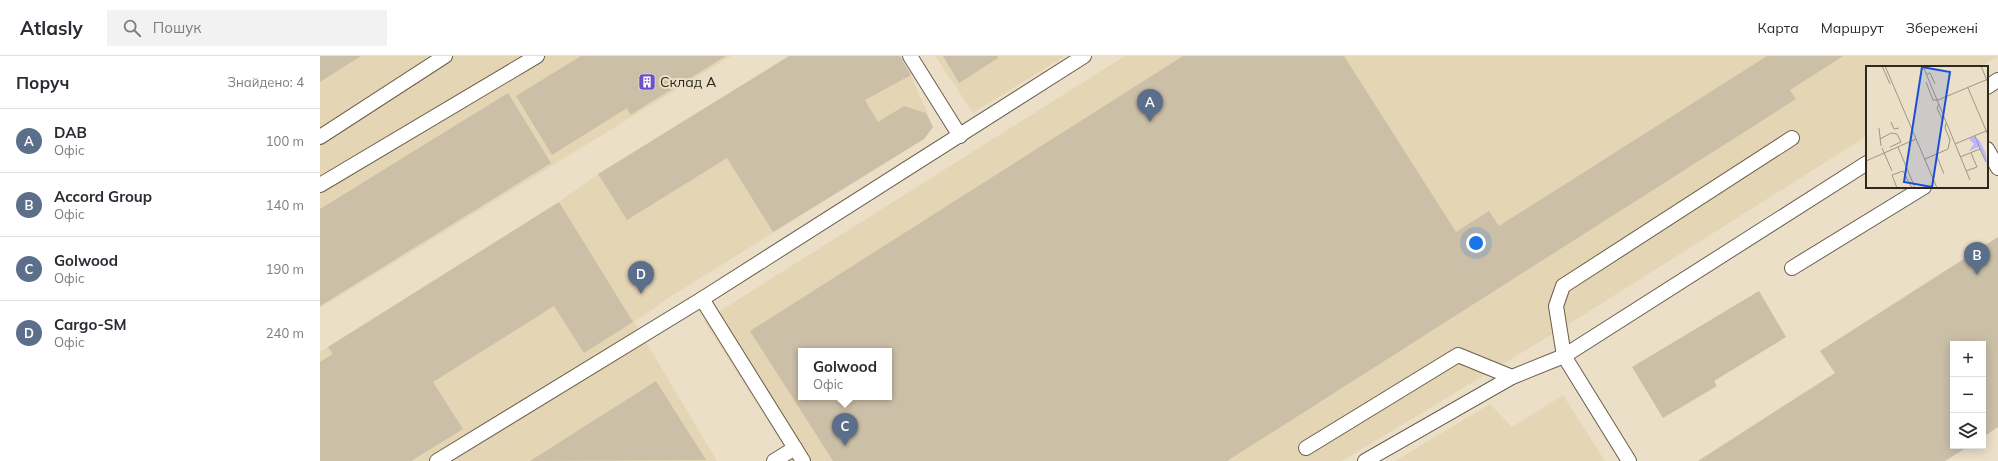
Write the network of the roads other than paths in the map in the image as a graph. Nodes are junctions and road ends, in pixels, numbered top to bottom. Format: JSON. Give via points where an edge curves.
{"nodes":[{"id":1,"x":445,"y":56,"type":"edge"},
{"id":2,"x":537,"y":56,"type":"edge"},
{"id":3,"x":910,"y":56,"type":"edge"},
{"id":4,"x":1084,"y":56,"type":"edge"},
{"id":5,"x":1998,"y":80,"type":"edge"},
{"id":6,"x":1988,"y":86,"type":"edge"},
{"id":7,"x":960,"y":136,"type":"junction"},
{"id":8,"x":320,"y":137,"type":"edge"},
{"id":9,"x":1792,"y":138,"type":"dead end"},
{"id":10,"x":1988,"y":151,"type":"edge"},
{"id":11,"x":1866,"y":164,"type":"edge"},
{"id":12,"x":1998,"y":168,"type":"edge"},
{"id":13,"x":320,"y":185,"type":"edge"},
{"id":14,"x":1922,"y":188,"type":"edge"},
{"id":15,"x":1792,"y":268,"type":"dead end"},
{"id":16,"x":702,"y":299,"type":"junction"},
{"id":17,"x":1564,"y":356,"type":"junction"},
{"id":18,"x":1512,"y":377,"type":"junction"},
{"id":19,"x":795,"y":448,"type":"junction"},
{"id":20,"x":1306,"y":448,"type":"dead end"},
{"id":21,"x":437,"y":461,"type":"edge"},
{"id":22,"x":774,"y":461,"type":"edge"},
{"id":23,"x":803,"y":461,"type":"edge"},
{"id":24,"x":1364,"y":461,"type":"edge"},
{"id":25,"x":1629,"y":461,"type":"edge"}],
"edges":[{"from":1,"to":8,"type":"lane"},
{"from":2,"to":13,"type":"lane"},
{"from":3,"to":7,"type":"lane"},
{"from":4,"to":7,"type":"lane"},
{"from":5,"to":6,"type":"lane"},
{"from":7,"to":16,"type":"lane"},
{"from":9,"to":17,"type":"lane","via":[[1563,286],[1556,306]]},
{"from":10,"to":12,"type":"lane"},
{"from":11,"to":17,"type":"lane"},
{"from":14,"to":15,"type":"lane"},
{"from":16,"to":19,"type":"lane"},
{"from":16,"to":21,"type":"lane"},
{"from":17,"to":18,"type":"lane"},
{"from":17,"to":25,"type":"lane"},
{"from":18,"to":20,"type":"lane","via":[[1458,355]]},
{"from":18,"to":24,"type":"lane"},
{"from":19,"to":22,"type":"lane"},
{"from":19,"to":23,"type":"lane"}]}
